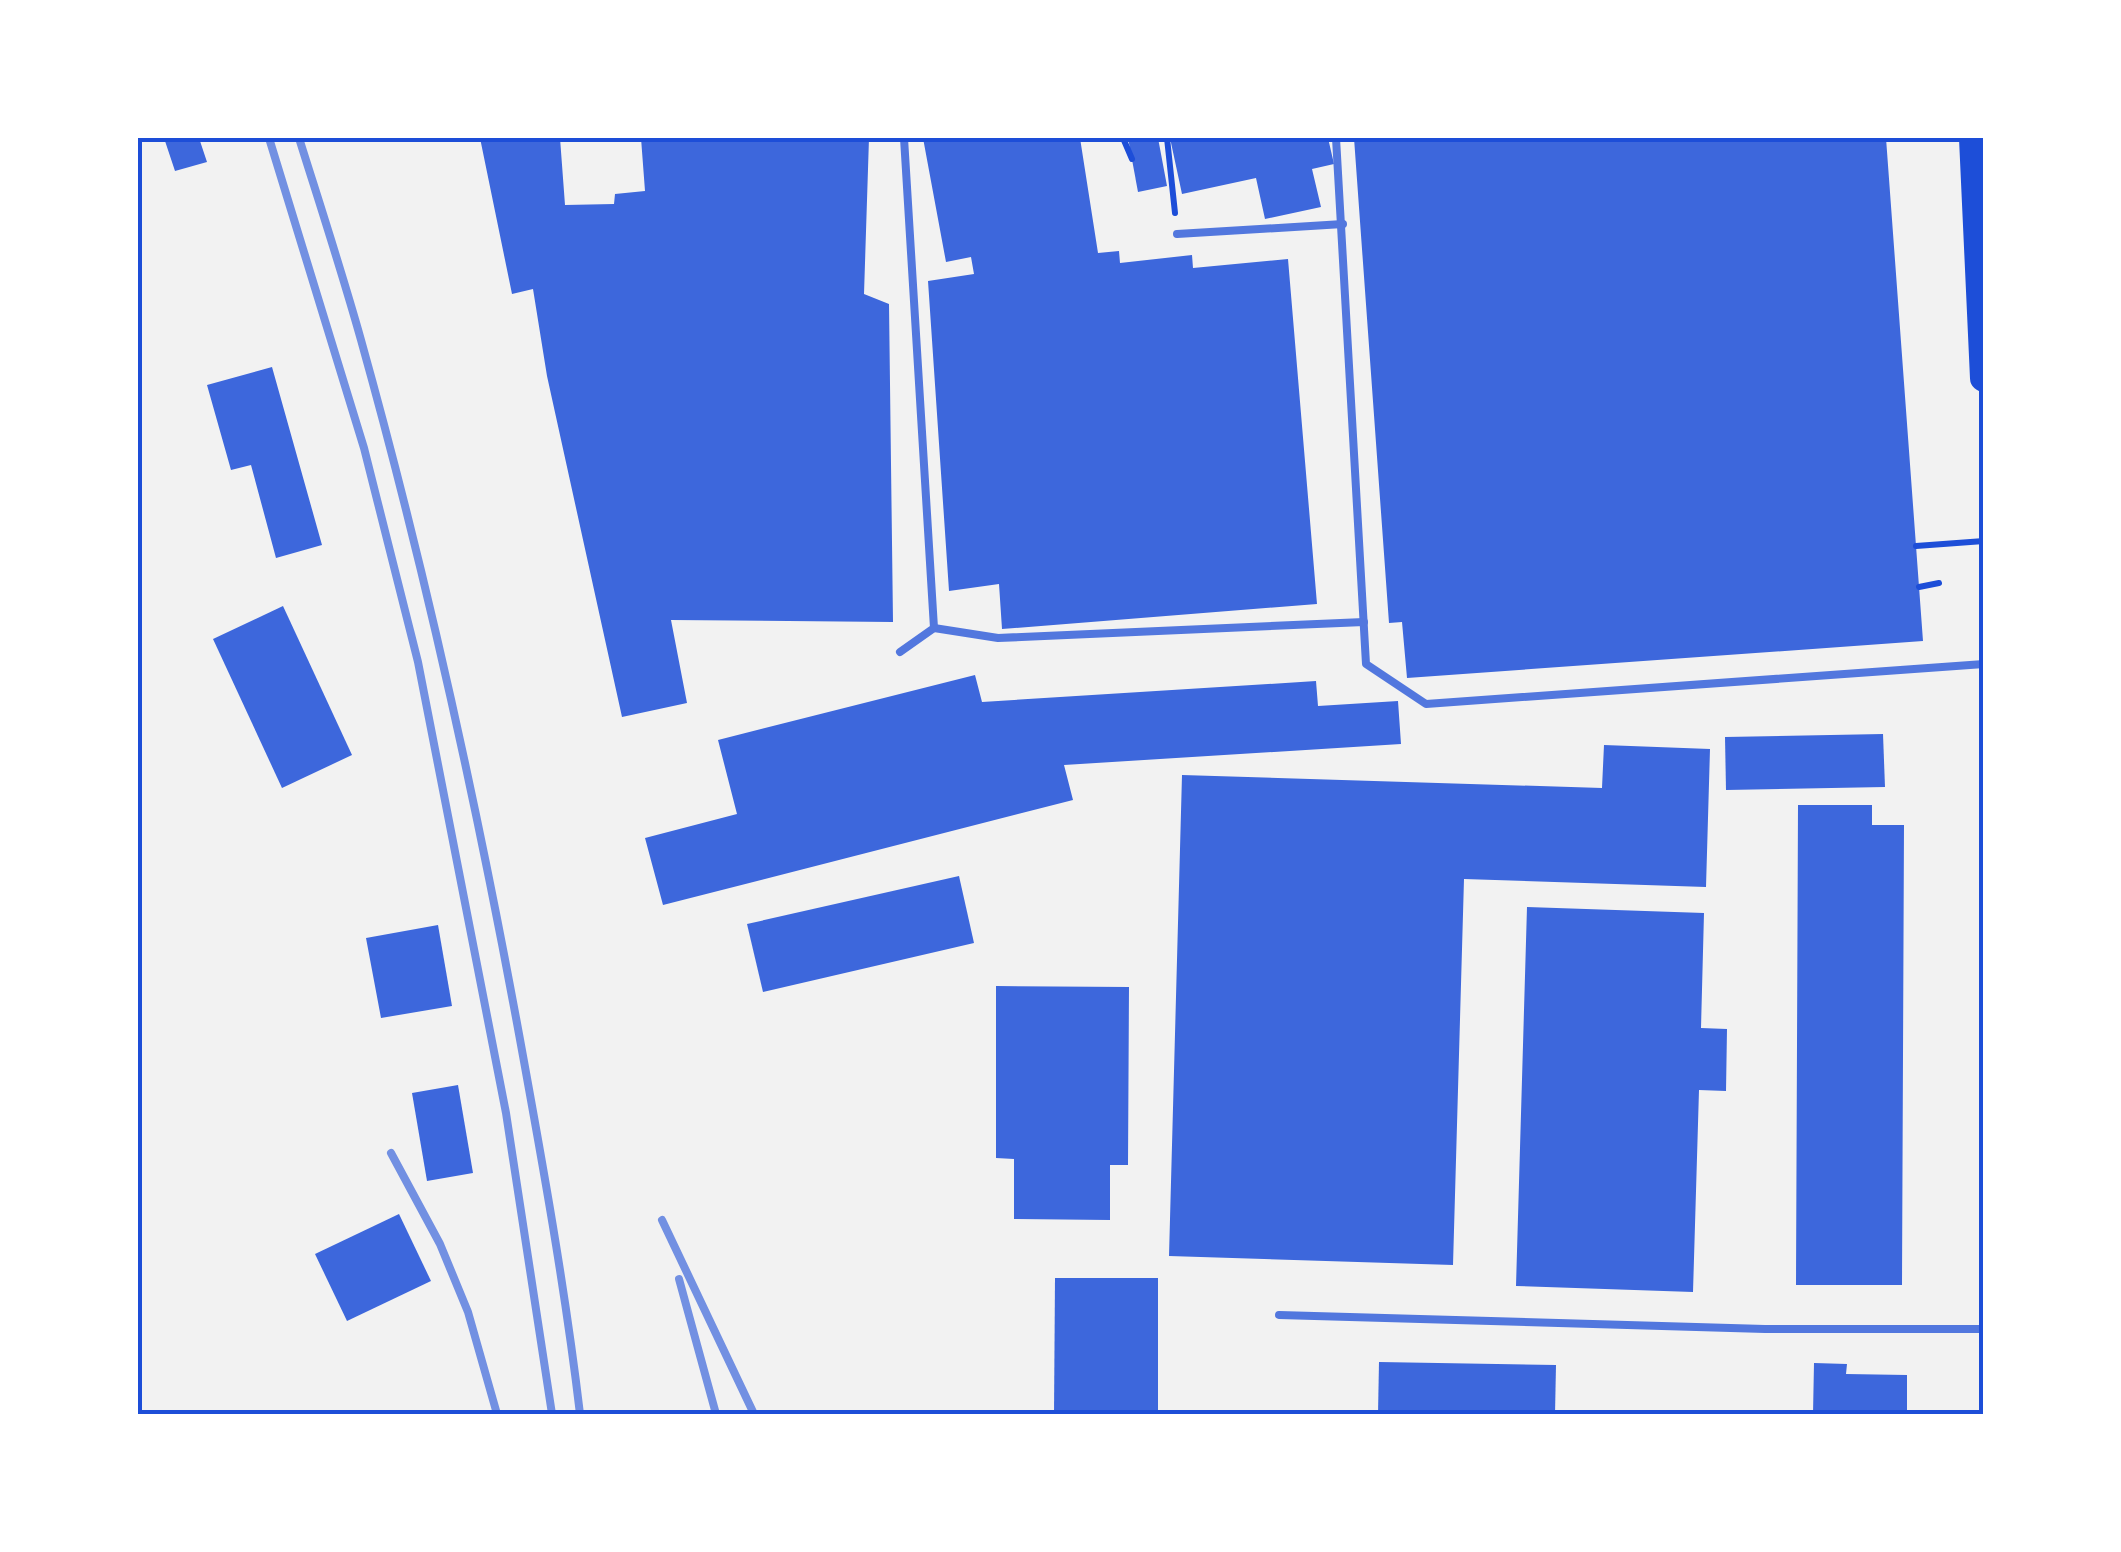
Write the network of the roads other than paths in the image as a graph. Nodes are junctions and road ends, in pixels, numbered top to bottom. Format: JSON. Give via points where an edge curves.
{"nodes":[{"id":1,"x":904,"y":138,"type":"edge"},
{"id":2,"x":1336,"y":138,"type":"edge"},
{"id":3,"x":1973,"y":138,"type":"edge"},
{"id":4,"x":1343,"y":224,"type":"junction"},
{"id":5,"x":1177,"y":234,"type":"road end"},
{"id":6,"x":1984,"y":378,"type":"edge"},
{"id":7,"x":1364,"y":622,"type":"junction"},
{"id":8,"x":934,"y":628,"type":"junction"},
{"id":9,"x":900,"y":652,"type":"dead end"},
{"id":10,"x":1984,"y":664,"type":"edge"},
{"id":11,"x":1279,"y":1316,"type":"dead end"},
{"id":12,"x":1984,"y":1329,"type":"edge"}],
"edges":[{"from":1,"to":8,"type":"lane"},
{"from":2,"to":4,"type":"lane"},
{"from":3,"to":6,"type":"highway"},
{"from":4,"to":5,"type":"lane"},
{"from":4,"to":7,"type":"lane"},
{"from":7,"to":8,"type":"lane","via":[[998,638]]},
{"from":7,"to":10,"type":"lane","via":[[1366,664],[1426,704]]},
{"from":8,"to":9,"type":"lane"},
{"from":11,"to":12,"type":"lane"}]}
